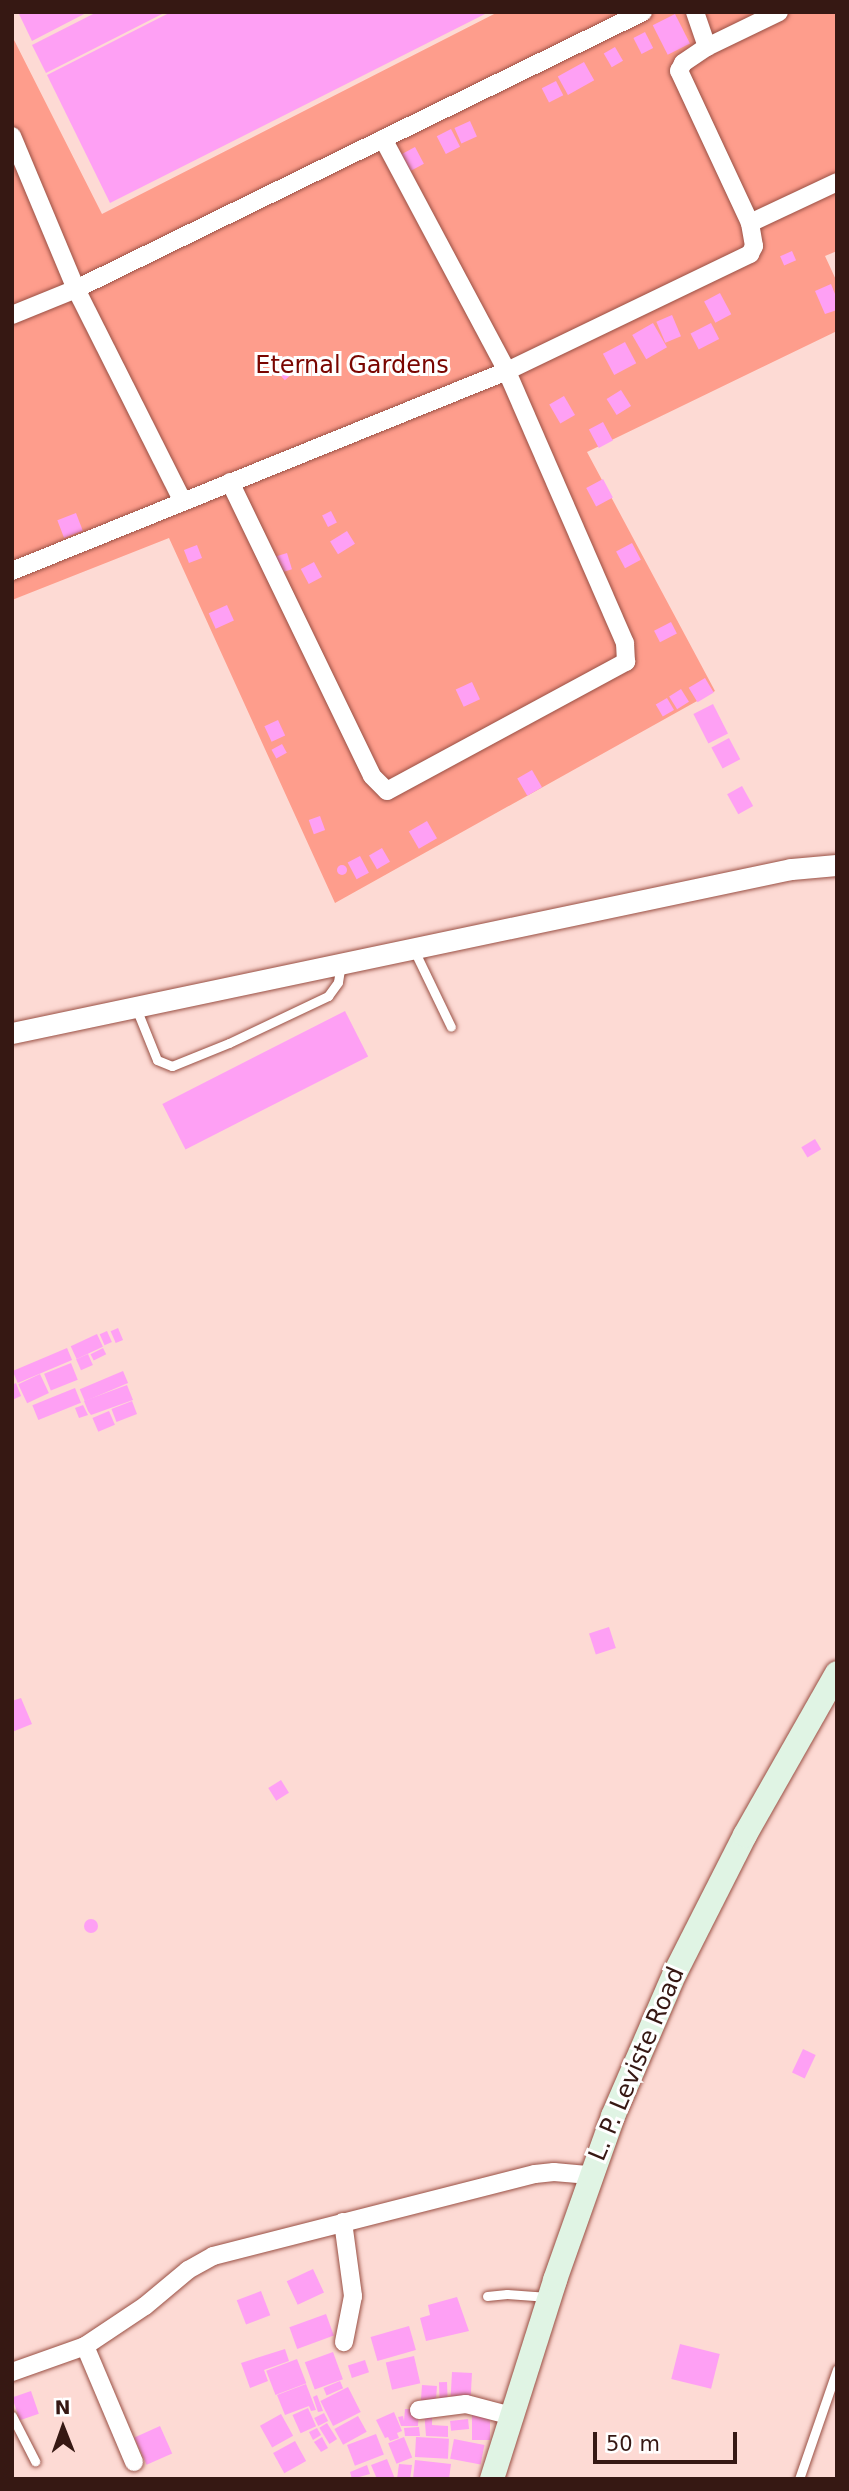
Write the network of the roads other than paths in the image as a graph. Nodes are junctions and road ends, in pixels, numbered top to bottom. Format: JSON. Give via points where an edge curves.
{"nodes":[{"id":1,"x":643,"y":12,"type":"edge"},
{"id":2,"x":695,"y":12,"type":"edge"},
{"id":3,"x":779,"y":12,"type":"edge"},
{"id":4,"x":707,"y":47,"type":"junction"},
{"id":5,"x":12,"y":136,"type":"edge"},
{"id":6,"x":383,"y":139,"type":"junction"},
{"id":7,"x":837,"y":182,"type":"edge"},
{"id":8,"x":750,"y":223,"type":"junction"},
{"id":9,"x":76,"y":289,"type":"junction"},
{"id":10,"x":12,"y":315,"type":"edge"},
{"id":11,"x":507,"y":371,"type":"junction"},
{"id":12,"x":230,"y":482,"type":"junction"},
{"id":13,"x":182,"y":500,"type":"junction"},
{"id":14,"x":12,"y":571,"type":"edge"},
{"id":15,"x":837,"y":865,"type":"edge"},
{"id":16,"x":413,"y":948,"type":"junction"},
{"id":17,"x":341,"y":963,"type":"junction"},
{"id":18,"x":135,"y":1006,"type":"junction"},
{"id":19,"x":451,"y":1027,"type":"dead end"},
{"id":20,"x":12,"y":1033,"type":"edge"},
{"id":21,"x":837,"y":1673,"type":"edge"},
{"id":22,"x":590,"y":2175,"type":"junction"},
{"id":23,"x":342,"y":2222,"type":"junction"},
{"id":24,"x":486,"y":2296,"type":"dead end"},
{"id":25,"x":550,"y":2297,"type":"junction"},
{"id":26,"x":344,"y":2342,"type":"dead end"},
{"id":27,"x":85,"y":2346,"type":"junction"},
{"id":28,"x":837,"y":2370,"type":"edge"},
{"id":29,"x":12,"y":2372,"type":"edge"},
{"id":30,"x":419,"y":2410,"type":"dead end"},
{"id":31,"x":12,"y":2416,"type":"edge"},
{"id":32,"x":512,"y":2416,"type":"junction"},
{"id":33,"x":35,"y":2461,"type":"dead end"},
{"id":34,"x":134,"y":2462,"type":"dead end"},
{"id":35,"x":492,"y":2479,"type":"edge"},
{"id":36,"x":799,"y":2479,"type":"edge"}],
"edges":[{"from":1,"to":6,"type":"street"},
{"from":2,"to":4,"type":"street"},
{"from":3,"to":4,"type":"street"},
{"from":4,"to":8,"type":"street","via":[[683,63],[680,78]]},
{"from":5,"to":9,"type":"street"},
{"from":6,"to":9,"type":"street"},
{"from":6,"to":11,"type":"street"},
{"from":7,"to":8,"type":"street"},
{"from":8,"to":11,"type":"street","via":[[754,246],[750,254]]},
{"from":9,"to":10,"type":"street"},
{"from":9,"to":13,"type":"street"},
{"from":11,"to":12,"type":"street"},
{"from":11,"to":12,"type":"street","via":[[625,643],[625,662],[387,791],[372,776]]},
{"from":12,"to":13,"type":"street"},
{"from":13,"to":14,"type":"street"},
{"from":15,"to":16,"type":"street","via":[[791,869]]},
{"from":16,"to":17,"type":"street"},
{"from":16,"to":19,"type":"lane"},
{"from":17,"to":18,"type":"street"},
{"from":17,"to":18,"type":"lane","via":[[338,982],[328,996],[173,1066],[157,1060]]},
{"from":18,"to":20,"type":"street"},
{"from":21,"to":22,"type":"main road","name":"L. P. Leviste Road","via":[[745,1835],[675,1973]]},
{"from":22,"to":23,"type":"street","via":[[535,2174]]},
{"from":22,"to":25,"type":"main road","name":"L. P. Leviste Road"},
{"from":23,"to":26,"type":"street","via":[[353,2296]]},
{"from":23,"to":27,"type":"street","via":[[213,2256]]},
{"from":24,"to":25,"type":"lane"},
{"from":25,"to":32,"type":"main road","name":"L. P. Leviste Road"},
{"from":27,"to":29,"type":"street"},
{"from":27,"to":34,"type":"street"},
{"from":28,"to":36,"type":"lane"},
{"from":30,"to":32,"type":"street","via":[[478,2404]]},
{"from":31,"to":33,"type":"lane"},
{"from":32,"to":35,"type":"main road","name":"L. P. Leviste Road"}]}
